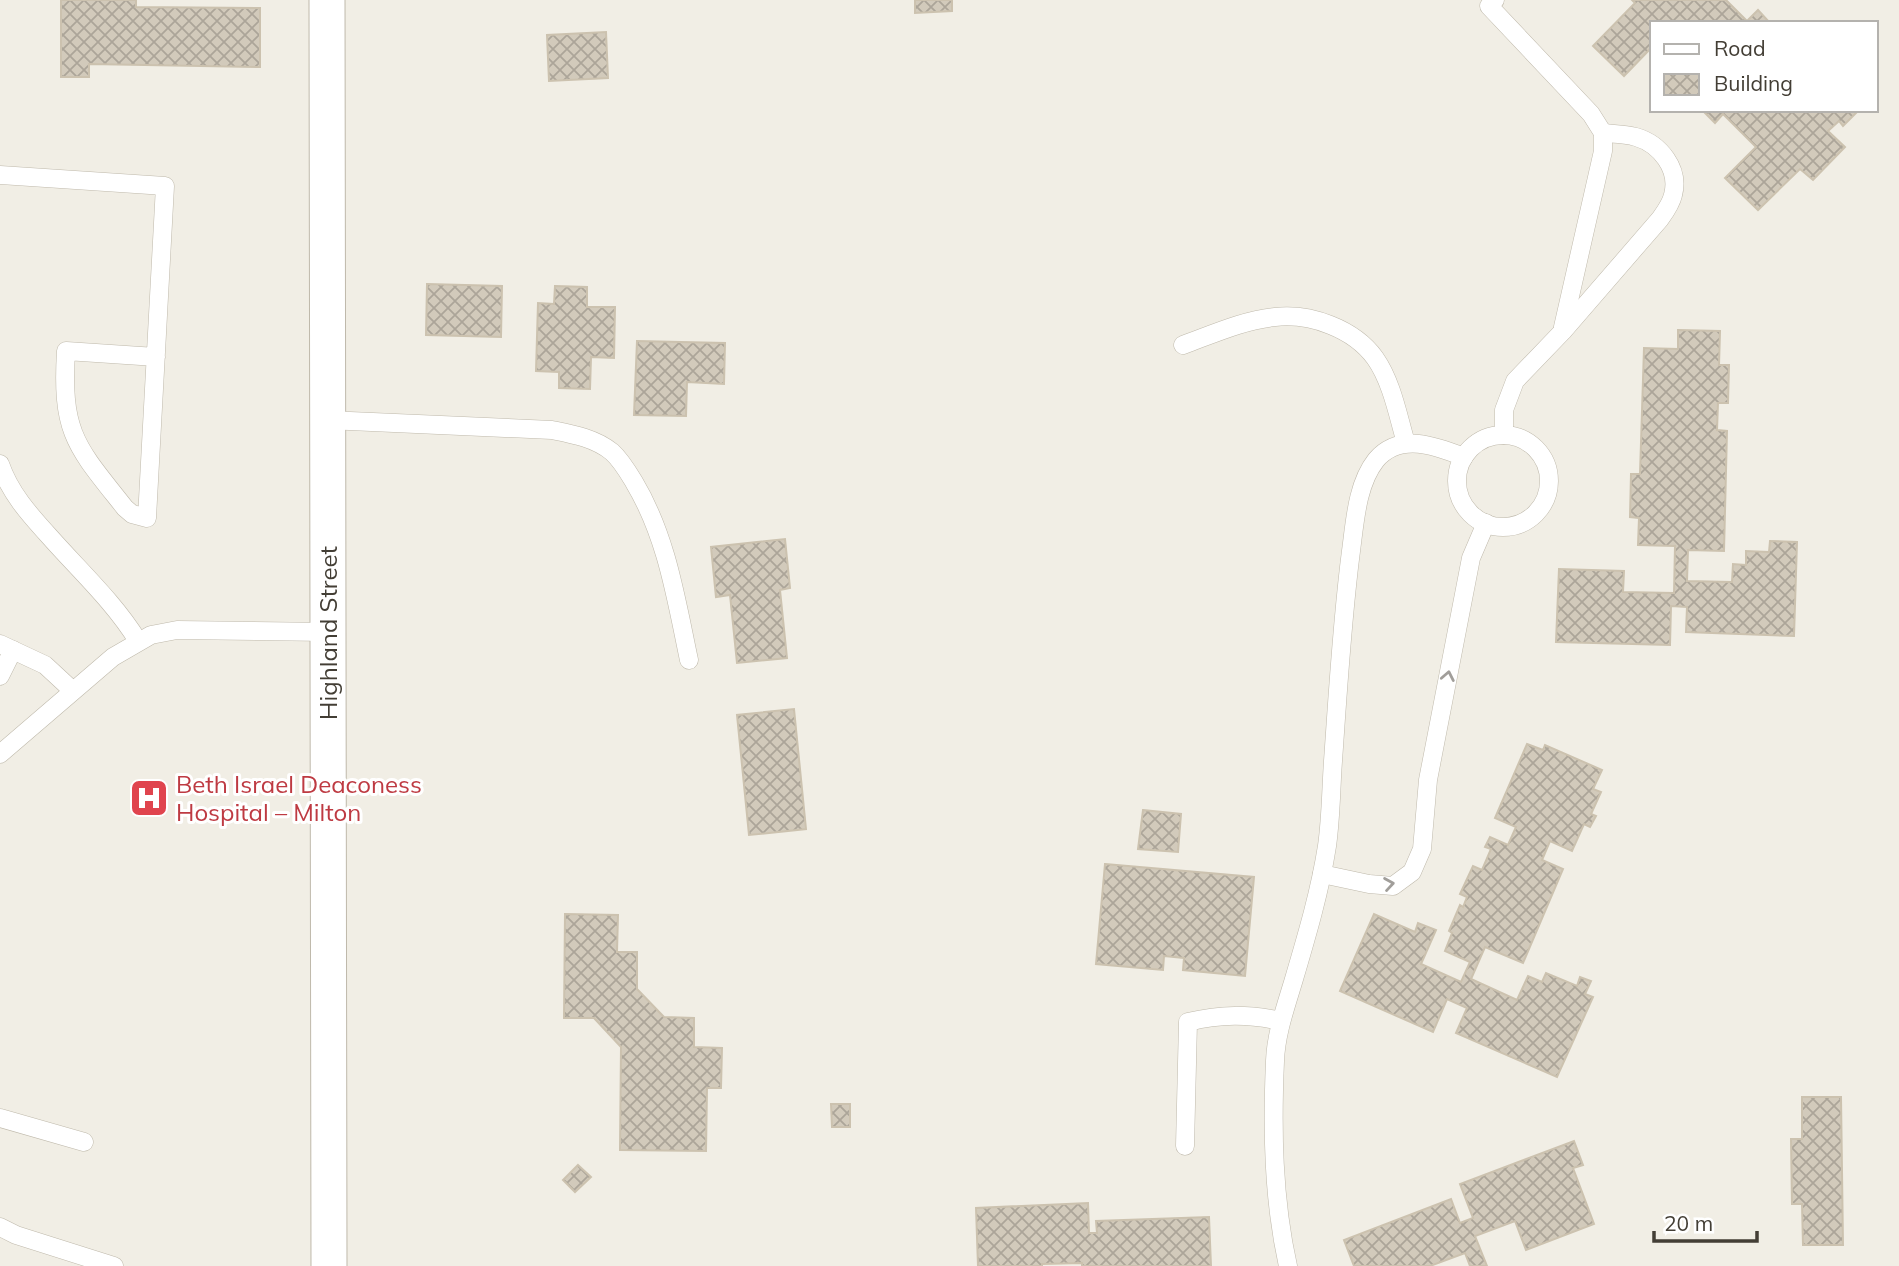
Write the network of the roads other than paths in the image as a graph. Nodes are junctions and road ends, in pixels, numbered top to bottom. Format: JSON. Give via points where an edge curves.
{"nodes":[{"id":1,"x":327,"y":0,"type":"edge"},
{"id":2,"x":1495,"y":0,"type":"edge"},
{"id":3,"x":1603,"y":132,"type":"junction"},
{"id":4,"x":0,"y":175,"type":"edge"},
{"id":5,"x":1563,"y":331,"type":"junction"},
{"id":6,"x":1183,"y":345,"type":"dead end"},
{"id":7,"x":156,"y":358,"type":"junction"},
{"id":8,"x":327,"y":420,"type":"junction"},
{"id":9,"x":1504,"y":435,"type":"junction"},
{"id":10,"x":1406,"y":443,"type":"junction"},
{"id":11,"x":1464,"y":457,"type":"junction"},
{"id":12,"x":2,"y":476,"type":"edge"},
{"id":13,"x":1486,"y":523,"type":"junction"},
{"id":14,"x":328,"y":632,"type":"junction"},
{"id":15,"x":138,"y":641,"type":"junction"},
{"id":16,"x":7,"y":647,"type":"edge"},
{"id":17,"x":689,"y":660,"type":"dead end"},
{"id":18,"x":0,"y":676,"type":"edge"},
{"id":19,"x":72,"y":690,"type":"junction"},
{"id":20,"x":0,"y":754,"type":"edge"},
{"id":21,"x":1322,"y":874,"type":"junction"},
{"id":22,"x":1281,"y":1021,"type":"junction"},
{"id":23,"x":0,"y":1118,"type":"edge"},
{"id":24,"x":85,"y":1142,"type":"dead end"},
{"id":25,"x":1185,"y":1146,"type":"dead end"},
{"id":26,"x":0,"y":1227,"type":"edge"},
{"id":27,"x":114,"y":1266,"type":"edge"},
{"id":28,"x":329,"y":1266,"type":"edge"},
{"id":29,"x":1288,"y":1266,"type":"edge"}],
"edges":[{"from":1,"to":8,"type":"street","name":"Highland Street"},
{"from":2,"to":3,"type":"lane","via":[[1489,6]]},
{"from":3,"to":5,"type":"lane","via":[[1603,151]]},
{"from":3,"to":5,"type":"lane","via":[[1651,144],[1669,163],[1675,187],[1660,219]]},
{"from":4,"to":7,"type":"lane","via":[[165,186]]},
{"from":5,"to":9,"type":"lane","via":[[1515,381],[1504,410]]},
{"from":6,"to":10,"type":"lane","via":[[1277,316],[1347,332],[1376,360]]},
{"from":7,"to":7,"type":"lane","via":[[66,351],[66,410],[75,439],[125,508],[147,518]]},
{"from":8,"to":14,"type":"street","name":"Highland Street"},
{"from":8,"to":17,"type":"lane","via":[[531,427],[576,434],[612,452],[637,487],[663,544]]},
{"from":9,"to":11,"type":"lane","via":[[1482,440]]},
{"from":9,"to":13,"type":"lane","via":[[1519,438],[1538,451],[1548,471],[1549,487],[1540,509],[1527,520],[1509,527]]},
{"from":10,"to":11,"type":"lane","via":[[1423,443]]},
{"from":10,"to":21,"type":"lane","via":[[1377,459],[1367,473],[1357,512]]},
{"from":11,"to":13,"type":"lane","via":[[1459,493],[1472,514]]},
{"from":12,"to":15,"type":"lane"},
{"from":21,"to":13,"type":"lane","one_way":true,"via":[[1393,886],[1412,872],[1418,861],[1428,780],[1468,571]]},
{"from":14,"to":15,"type":"lane","via":[[177,629]]},
{"from":14,"to":28,"type":"street","name":"Highland Street"},
{"from":15,"to":19,"type":"lane"},
{"from":16,"to":18,"type":"lane"},
{"from":16,"to":19,"type":"lane","via":[[45,664]]},
{"from":19,"to":20,"type":"lane"},
{"from":21,"to":22,"type":"lane"},
{"from":22,"to":25,"type":"lane","via":[[1233,1014],[1188,1021]]},
{"from":22,"to":29,"type":"lane","via":[[1273,1116],[1278,1211]]},
{"from":23,"to":24,"type":"lane"},
{"from":26,"to":27,"type":"lane"}]}
